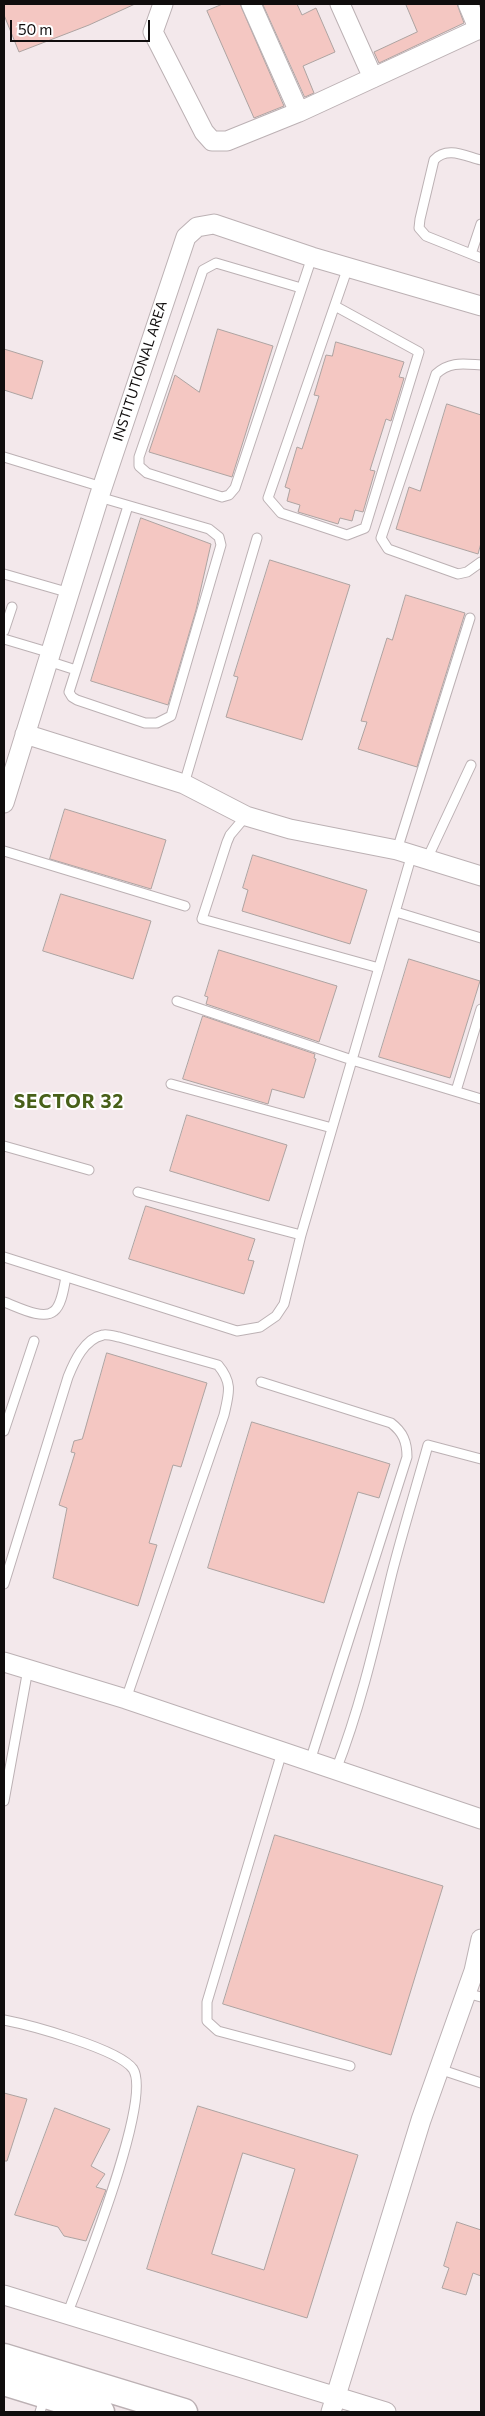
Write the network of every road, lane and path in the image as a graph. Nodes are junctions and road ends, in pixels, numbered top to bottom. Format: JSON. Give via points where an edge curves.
{"nodes":[{"id":1,"x":163,"y":4,"type":"edge"},
{"id":2,"x":251,"y":4,"type":"edge"},
{"id":3,"x":340,"y":4,"type":"edge"},
{"id":4,"x":468,"y":4,"type":"edge"},
{"id":5,"x":480,"y":29,"type":"edge"},
{"id":6,"x":373,"y":78,"type":"junction"},
{"id":7,"x":299,"y":112,"type":"junction"},
{"id":8,"x":481,"y":160,"type":"edge"},
{"id":9,"x":481,"y":224,"type":"edge"},
{"id":10,"x":472,"y":254,"type":"junction"},
{"id":11,"x":312,"y":257,"type":"junction"},
{"id":12,"x":481,"y":258,"type":"edge"},
{"id":13,"x":348,"y":267,"type":"junction"},
{"id":14,"x":301,"y":288,"type":"junction"},
{"id":15,"x":335,"y":306,"type":"junction"},
{"id":16,"x":481,"y":306,"type":"edge"},
{"id":17,"x":481,"y":365,"type":"edge"},
{"id":18,"x":4,"y":457,"type":"edge"},
{"id":19,"x":101,"y":492,"type":"junction"},
{"id":20,"x":128,"y":506,"type":"junction"},
{"id":21,"x":257,"y":538,"type":"dead end"},
{"id":22,"x":481,"y":562,"type":"edge"},
{"id":23,"x":4,"y":574,"type":"edge"},
{"id":24,"x":70,"y":593,"type":"junction"},
{"id":25,"x":12,"y":607,"type":"dead end"},
{"id":26,"x":470,"y":618,"type":"dead end"},
{"id":27,"x":4,"y":631,"type":"edge"},
{"id":28,"x":4,"y":638,"type":"edge"},
{"id":29,"x":49,"y":657,"type":"junction"},
{"id":30,"x":76,"y":670,"type":"junction"},
{"id":31,"x":25,"y":734,"type":"junction"},
{"id":32,"x":471,"y":765,"type":"dead end"},
{"id":33,"x":184,"y":784,"type":"junction"},
{"id":34,"x":4,"y":803,"type":"edge"},
{"id":35,"x":246,"y":816,"type":"junction"},
{"id":36,"x":4,"y":851,"type":"edge"},
{"id":37,"x":412,"y":854,"type":"junction"},
{"id":38,"x":481,"y":876,"type":"edge"},
{"id":39,"x":185,"y":906,"type":"dead end"},
{"id":40,"x":396,"y":912,"type":"junction"},
{"id":41,"x":481,"y":938,"type":"edge"},
{"id":42,"x":379,"y":968,"type":"junction"},
{"id":43,"x":177,"y":1001,"type":"dead end"},
{"id":44,"x":481,"y":1010,"type":"edge"},
{"id":45,"x":352,"y":1060,"type":"junction"},
{"id":46,"x":171,"y":1084,"type":"dead end"},
{"id":47,"x":456,"y":1091,"type":"junction"},
{"id":48,"x":481,"y":1099,"type":"edge"},
{"id":49,"x":332,"y":1128,"type":"junction"},
{"id":50,"x":4,"y":1146,"type":"edge"},
{"id":51,"x":90,"y":1170,"type":"dead end"},
{"id":52,"x":138,"y":1192,"type":"dead end"},
{"id":53,"x":301,"y":1235,"type":"junction"},
{"id":54,"x":4,"y":1257,"type":"edge"},
{"id":55,"x":66,"y":1277,"type":"junction"},
{"id":56,"x":4,"y":1302,"type":"edge"},
{"id":57,"x":34,"y":1341,"type":"dead end"},
{"id":58,"x":261,"y":1382,"type":"dead end"},
{"id":59,"x":4,"y":1431,"type":"edge"},
{"id":60,"x":481,"y":1459,"type":"edge"},
{"id":61,"x":4,"y":1584,"type":"edge"},
{"id":62,"x":4,"y":1662,"type":"edge"},
{"id":63,"x":28,"y":1670,"type":"junction"},
{"id":64,"x":126,"y":1700,"type":"junction"},
{"id":65,"x":282,"y":1752,"type":"junction"},
{"id":66,"x":310,"y":1761,"type":"junction"},
{"id":67,"x":336,"y":1770,"type":"junction"},
{"id":68,"x":4,"y":1801,"type":"edge"},
{"id":69,"x":481,"y":1819,"type":"edge"},
{"id":70,"x":481,"y":1938,"type":"edge"},
{"id":71,"x":477,"y":1972,"type":"edge"},
{"id":72,"x":474,"y":1995,"type":"edge"},
{"id":73,"x":4,"y":2020,"type":"edge"},
{"id":74,"x":350,"y":2066,"type":"dead end"},
{"id":75,"x":438,"y":2069,"type":"junction"},
{"id":76,"x":481,"y":2083,"type":"edge"},
{"id":77,"x":4,"y":2295,"type":"edge"},
{"id":78,"x":67,"y":2315,"type":"junction"},
{"id":79,"x":4,"y":2357,"type":"edge"},
{"id":80,"x":4,"y":2382,"type":"edge"},
{"id":81,"x":42,"y":2403,"type":"edge"},
{"id":82,"x":333,"y":2404,"type":"edge"},
{"id":83,"x":70,"y":2408,"type":"edge"},
{"id":84,"x":101,"y":2412,"type":"edge"},
{"id":85,"x":184,"y":2412,"type":"edge"},
{"id":86,"x":386,"y":2412,"type":"edge"}],
"edges":[{"from":1,"to":7,"type":"street","via":[[153,32],[204,132],[212,141],[227,141]]},
{"from":2,"to":7,"type":"street"},
{"from":3,"to":6,"type":"street"},
{"from":4,"to":5,"type":"street"},
{"from":5,"to":6,"type":"street"},
{"from":6,"to":7,"type":"street"},
{"from":8,"to":10,"type":"lane","via":[[450,152],[439,154],[434,160],[420,219],[420,228],[426,236]]},
{"from":9,"to":10,"type":"lane"},
{"from":10,"to":12,"type":"lane"},
{"from":11,"to":13,"type":"street","name":"INSTITUTIONAL AREA"},
{"from":11,"to":14,"type":"lane"},
{"from":11,"to":19,"type":"street","name":"INSTITUTIONAL AREA","via":[[214,224],[196,227],[186,237]]},
{"from":13,"to":15,"type":"lane"},
{"from":13,"to":16,"type":"street","name":"INSTITUTIONAL AREA"},
{"from":14,"to":14,"type":"lane","via":[[235,488],[222,497],[147,473],[139,466],[139,457],[203,270],[216,262]]},
{"from":15,"to":15,"type":"lane","via":[[268,498],[281,513],[347,535],[366,528],[419,352]]},
{"from":17,"to":22,"type":"lane","via":[[456,363],[444,366],[436,374],[381,538],[388,549],[458,574]]},
{"from":18,"to":19,"type":"lane"},
{"from":19,"to":20,"type":"lane"},
{"from":19,"to":24,"type":"street","name":"INSTITUTIONAL AREA"},
{"from":20,"to":30,"type":"lane"},
{"from":20,"to":30,"type":"lane","via":[[210,529],[219,537],[221,546],[171,716],[157,723],[145,724],[77,700],[69,692]]},
{"from":21,"to":33,"type":"lane"},
{"from":23,"to":24,"type":"lane"},
{"from":24,"to":29,"type":"street","name":"INSTITUTIONAL AREA"},
{"from":25,"to":27,"type":"lane"},
{"from":26,"to":37,"type":"lane"},
{"from":28,"to":29,"type":"lane"},
{"from":29,"to":30,"type":"lane"},
{"from":29,"to":31,"type":"street","name":"INSTITUTIONAL AREA"},
{"from":31,"to":33,"type":"street"},
{"from":31,"to":34,"type":"street","name":"INSTITUTIONAL AREA"},
{"from":32,"to":37,"type":"lane"},
{"from":33,"to":35,"type":"street"},
{"from":35,"to":37,"type":"street","via":[[290,829]]},
{"from":35,"to":42,"type":"lane","via":[[227,842],[202,919]]},
{"from":36,"to":39,"type":"lane"},
{"from":37,"to":38,"type":"street"},
{"from":37,"to":40,"type":"lane"},
{"from":40,"to":41,"type":"lane"},
{"from":40,"to":42,"type":"lane"},
{"from":42,"to":45,"type":"lane"},
{"from":43,"to":45,"type":"lane"},
{"from":44,"to":47,"type":"lane"},
{"from":45,"to":47,"type":"lane"},
{"from":45,"to":49,"type":"lane"},
{"from":46,"to":49,"type":"lane"},
{"from":47,"to":48,"type":"lane"},
{"from":49,"to":53,"type":"lane"},
{"from":50,"to":51,"type":"lane"},
{"from":52,"to":53,"type":"lane"},
{"from":53,"to":55,"type":"lane","via":[[284,1304],[276,1316],[260,1327],[237,1331]]},
{"from":54,"to":55,"type":"lane"},
{"from":55,"to":56,"type":"lane","via":[[58,1306],[48,1314]]},
{"from":57,"to":59,"type":"lane"},
{"from":58,"to":66,"type":"lane","via":[[391,1423],[400,1430],[407,1445],[407,1457]]},
{"from":60,"to":67,"type":"lane","via":[[428,1445],[366,1682]]},
{"from":61,"to":64,"type":"lane","via":[[68,1377],[75,1360],[89,1342],[103,1335],[119,1337],[218,1365],[227,1376],[230,1391],[224,1415]]},
{"from":62,"to":63,"type":"street"},
{"from":63,"to":64,"type":"street"},
{"from":63,"to":68,"type":"lane"},
{"from":64,"to":65,"type":"street"},
{"from":65,"to":66,"type":"street"},
{"from":65,"to":74,"type":"lane","via":[[207,2002],[206,2021],[218,2031]]},
{"from":66,"to":67,"type":"street"},
{"from":67,"to":69,"type":"street"},
{"from":70,"to":71,"type":"street"},
{"from":71,"to":72,"type":"street"},
{"from":72,"to":75,"type":"street"},
{"from":73,"to":78,"type":"lane","via":[[29,2025],[119,2056],[134,2070],[137,2090],[118,2179]]},
{"from":75,"to":76,"type":"lane"},
{"from":75,"to":82,"type":"street"},
{"from":77,"to":78,"type":"street"},
{"from":78,"to":82,"type":"street"},
{"from":79,"to":85,"type":"main road"},
{"from":80,"to":81,"type":"main road"},
{"from":81,"to":83,"type":"main road"},
{"from":82,"to":86,"type":"street"},
{"from":83,"to":84,"type":"main road"}]}
